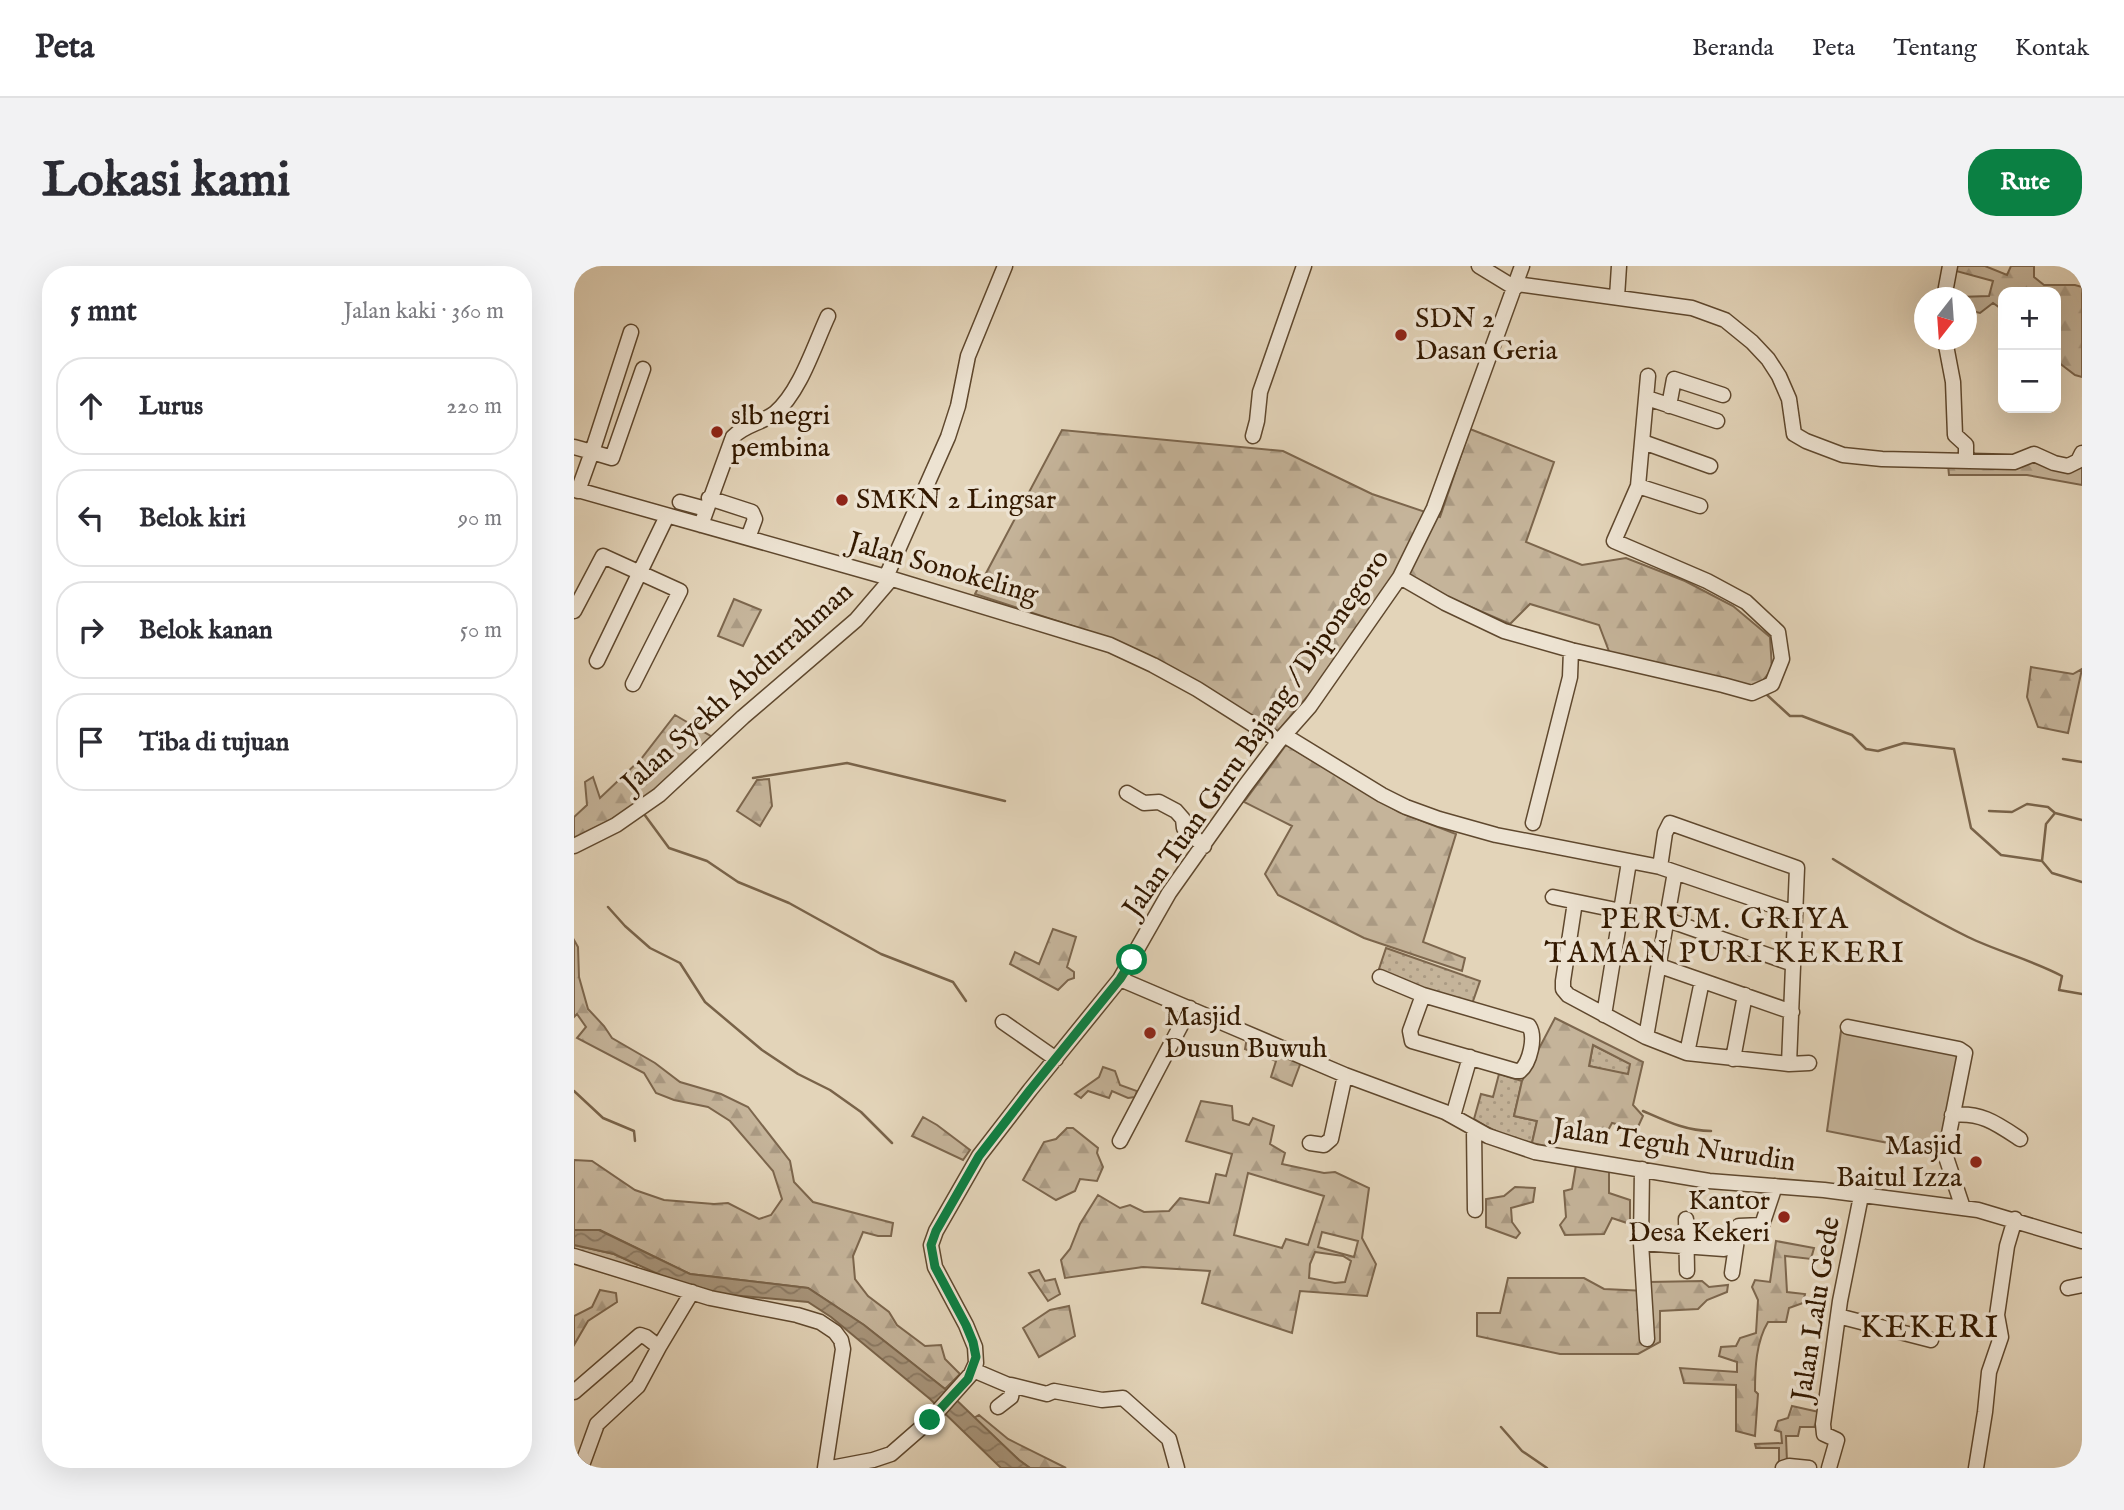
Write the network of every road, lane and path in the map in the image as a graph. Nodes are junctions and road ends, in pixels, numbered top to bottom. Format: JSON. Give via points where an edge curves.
{"nodes":[{"id":1,"x":1004,"y":266,"type":"edge"},
{"id":2,"x":1304,"y":266,"type":"edge"},
{"id":3,"x":1479,"y":266,"type":"edge"},
{"id":4,"x":1522,"y":266,"type":"edge"},
{"id":5,"x":1619,"y":266,"type":"edge"},
{"id":6,"x":1950,"y":266,"type":"edge"},
{"id":7,"x":1516,"y":286,"type":"junction"},
{"id":8,"x":1946,"y":287,"type":"edge"},
{"id":9,"x":1617,"y":297,"type":"junction"},
{"id":10,"x":828,"y":316,"type":"dead end"},
{"id":11,"x":631,"y":332,"type":"dead end"},
{"id":12,"x":1947,"y":350,"type":"edge"},
{"id":13,"x":643,"y":369,"type":"dead end"},
{"id":14,"x":1648,"y":376,"type":"dead end"},
{"id":15,"x":1723,"y":396,"type":"dead end"},
{"id":16,"x":1647,"y":398,"type":"junction"},
{"id":17,"x":1669,"y":406,"type":"junction"},
{"id":18,"x":1717,"y":421,"type":"dead end"},
{"id":19,"x":1252,"y":436,"type":"dead end"},
{"id":20,"x":1643,"y":442,"type":"junction"},
{"id":21,"x":574,"y":447,"type":"edge"},
{"id":22,"x":592,"y":452,"type":"junction"},
{"id":23,"x":2082,"y":453,"type":"edge"},
{"id":24,"x":1966,"y":461,"type":"junction"},
{"id":25,"x":1710,"y":466,"type":"dead end"},
{"id":26,"x":1638,"y":486,"type":"junction"},
{"id":27,"x":576,"y":490,"type":"edge"},
{"id":28,"x":680,"y":502,"type":"dead end"},
{"id":29,"x":708,"y":504,"type":"junction"},
{"id":30,"x":1700,"y":506,"type":"dead end"},
{"id":31,"x":667,"y":516,"type":"junction"},
{"id":32,"x":701,"y":525,"type":"junction"},
{"id":33,"x":748,"y":538,"type":"junction"},
{"id":34,"x":640,"y":572,"type":"junction"},
{"id":35,"x":1400,"y":577,"type":"junction"},
{"id":36,"x":890,"y":578,"type":"junction"},
{"id":37,"x":574,"y":611,"type":"edge"},
{"id":38,"x":1571,"y":650,"type":"junction"},
{"id":39,"x":597,"y":661,"type":"dead end"},
{"id":40,"x":633,"y":684,"type":"dead end"},
{"id":41,"x":1282,"y":738,"type":"junction"},
{"id":42,"x":1127,"y":793,"type":"dead end"},
{"id":43,"x":1533,"y":823,"type":"dead end"},
{"id":44,"x":574,"y":846,"type":"edge"},
{"id":45,"x":1204,"y":846,"type":"junction"},
{"id":46,"x":1629,"y":862,"type":"junction"},
{"id":47,"x":1660,"y":867,"type":"junction"},
{"id":48,"x":1675,"y":872,"type":"junction"},
{"id":49,"x":1553,"y":897,"type":"dead end"},
{"id":50,"x":1575,"y":902,"type":"junction"},
{"id":51,"x":1621,"y":911,"type":"junction"},
{"id":52,"x":1795,"y":913,"type":"junction"},
{"id":53,"x":1668,"y":920,"type":"junction"},
{"id":54,"x":1793,"y":964,"type":"junction"},
{"id":55,"x":1660,"y":967,"type":"junction"},
{"id":56,"x":1380,"y":976,"type":"dead end"},
{"id":57,"x":1120,"y":979,"type":"junction"},
{"id":58,"x":1702,"y":981,"type":"junction"},
{"id":59,"x":1423,"y":995,"type":"junction"},
{"id":60,"x":1745,"y":995,"type":"junction"},
{"id":61,"x":1190,"y":1008,"type":"junction"},
{"id":62,"x":1792,"y":1012,"type":"junction"},
{"id":63,"x":1604,"y":1015,"type":"junction"},
{"id":64,"x":1003,"y":1023,"type":"dead end"},
{"id":65,"x":1848,"y":1027,"type":"dead end"},
{"id":66,"x":1646,"y":1037,"type":"junction"},
{"id":67,"x":1687,"y":1054,"type":"junction"},
{"id":68,"x":1466,"y":1056,"type":"junction"},
{"id":69,"x":1056,"y":1059,"type":"junction"},
{"id":70,"x":1733,"y":1059,"type":"junction"},
{"id":71,"x":1809,"y":1063,"type":"dead end"},
{"id":72,"x":1789,"y":1064,"type":"junction"},
{"id":73,"x":1345,"y":1075,"type":"junction"},
{"id":74,"x":1449,"y":1114,"type":"junction"},
{"id":75,"x":1952,"y":1115,"type":"junction"},
{"id":76,"x":1474,"y":1129,"type":"junction"},
{"id":77,"x":2020,"y":1139,"type":"dead end"},
{"id":78,"x":1120,"y":1141,"type":"dead end"},
{"id":79,"x":1310,"y":1143,"type":"dead end"},
{"id":80,"x":1642,"y":1168,"type":"junction"},
{"id":81,"x":1775,"y":1186,"type":"junction"},
{"id":82,"x":1861,"y":1196,"type":"junction"},
{"id":83,"x":1963,"y":1208,"type":"junction"},
{"id":84,"x":1475,"y":1210,"type":"dead end"},
{"id":85,"x":1686,"y":1219,"type":"dead end"},
{"id":86,"x":2015,"y":1219,"type":"junction"},
{"id":87,"x":2082,"y":1241,"type":"edge"},
{"id":88,"x":1641,"y":1243,"type":"junction"},
{"id":89,"x":1686,"y":1246,"type":"junction"},
{"id":90,"x":1724,"y":1249,"type":"dead end"},
{"id":91,"x":574,"y":1256,"type":"edge"},
{"id":92,"x":1687,"y":1272,"type":"dead end"},
{"id":93,"x":1732,"y":1273,"type":"dead end"},
{"id":94,"x":692,"y":1292,"type":"junction"},
{"id":95,"x":1838,"y":1316,"type":"junction"},
{"id":96,"x":1647,"y":1339,"type":"dead end"},
{"id":97,"x":1931,"y":1340,"type":"dead end"},
{"id":98,"x":659,"y":1347,"type":"junction"},
{"id":99,"x":973,"y":1370,"type":"junction"},
{"id":100,"x":1011,"y":1385,"type":"junction"},
{"id":101,"x":574,"y":1392,"type":"edge"},
{"id":102,"x":998,"y":1407,"type":"dead end"},
{"id":103,"x":1830,"y":1466,"type":"edge"},
{"id":104,"x":581,"y":1468,"type":"edge"},
{"id":105,"x":825,"y":1468,"type":"edge"},
{"id":106,"x":831,"y":1468,"type":"edge"},
{"id":107,"x":1177,"y":1468,"type":"edge"},
{"id":108,"x":1783,"y":1468,"type":"edge"},
{"id":109,"x":1810,"y":1468,"type":"edge"},
{"id":110,"x":1976,"y":1468,"type":"edge"}],
"edges":[{"from":1,"to":36,"type":"street","name":"Jalan Syekh Abdurrahman","via":[[968,356],[948,437]]},
{"from":2,"to":19,"type":"street","via":[[1260,392]]},
{"from":3,"to":7,"type":"street"},
{"from":4,"to":7,"type":"street","name":"Jalan Tuan Guru Bajang / Diponegoro"},
{"from":5,"to":9,"type":"street"},
{"from":6,"to":8,"type":"street"},
{"from":7,"to":9,"type":"street"},
{"from":7,"to":35,"type":"street","name":"Jalan Tuan Guru Bajang / Diponegoro","via":[[1434,508]]},
{"from":9,"to":24,"type":"street","via":[[1692,308],[1713,314],[1738,330],[1779,376],[1789,398],[1792,431],[1806,442],[1843,455]]},
{"from":10,"to":29,"type":"street","via":[[789,401],[766,420],[733,437]]},
{"from":11,"to":22,"type":"street"},
{"from":12,"to":24,"type":"street","via":[[1955,435],[1966,445]]},
{"from":13,"to":22,"type":"street","via":[[612,458]]},
{"from":14,"to":16,"type":"street"},
{"from":15,"to":17,"type":"street","via":[[1674,379]]},
{"from":16,"to":17,"type":"street"},
{"from":16,"to":20,"type":"street"},
{"from":17,"to":18,"type":"street"},
{"from":20,"to":25,"type":"street"},
{"from":20,"to":26,"type":"street"},
{"from":21,"to":22,"type":"street"},
{"from":22,"to":27,"type":"street"},
{"from":23,"to":24,"type":"street","via":[[2068,466],[2034,454],[2014,462]]},
{"from":26,"to":30,"type":"street"},
{"from":26,"to":38,"type":"street","via":[[1614,541],[1746,602],[1778,632],[1782,659],[1772,684],[1752,693]]},
{"from":27,"to":31,"type":"street","name":"Jalan Sonokeling"},
{"from":28,"to":29,"type":"street"},
{"from":29,"to":32,"type":"street"},
{"from":29,"to":33,"type":"street","via":[[752,512],[755,519]]},
{"from":31,"to":32,"type":"street","name":"Jalan Sonokeling"},
{"from":31,"to":34,"type":"street"},
{"from":32,"to":33,"type":"street","name":"Jalan Sonokeling"},
{"from":33,"to":36,"type":"street","name":"Jalan Sonokeling"},
{"from":34,"to":37,"type":"street","via":[[603,556]]},
{"from":34,"to":39,"type":"street"},
{"from":34,"to":40,"type":"street","via":[[680,591]]},
{"from":35,"to":38,"type":"street","via":[[1504,631]]},
{"from":35,"to":41,"type":"street","name":"Jalan Tuan Guru Bajang / Diponegoro","via":[[1310,706]]},
{"from":36,"to":41,"type":"street","name":"Jalan Sonokeling","via":[[1110,645]]},
{"from":36,"to":44,"type":"street","name":"Jalan Syekh Abdurrahman","via":[[856,620],[659,795],[616,825]]},
{"from":38,"to":43,"type":"street","via":[[1570,677]]},
{"from":41,"to":45,"type":"street","name":"Jalan Tuan Guru Bajang / Diponegoro"},
{"from":41,"to":46,"type":"street","name":"Jalan Sonokeling","via":[[1382,795],[1439,819]]},
{"from":42,"to":45,"type":"street","via":[[1144,803],[1159,802],[1176,810],[1184,828]]},
{"from":45,"to":57,"type":"street","name":"Jalan Tuan Guru Bajang / Diponegoro","via":[[1169,893]]},
{"from":46,"to":47,"type":"street","name":"Jalan Sonokeling"},
{"from":46,"to":51,"type":"street"},
{"from":47,"to":48,"type":"street","name":"Jalan Sonokeling"},
{"from":47,"to":52,"type":"street","via":[[1670,823],[1797,868]]},
{"from":48,"to":52,"type":"street","name":"Jalan Sonokeling"},
{"from":48,"to":53,"type":"street"},
{"from":49,"to":50,"type":"street"},
{"from":50,"to":51,"type":"street"},
{"from":50,"to":63,"type":"street","via":[[1563,989]]},
{"from":51,"to":63,"type":"street"},
{"from":52,"to":54,"type":"street"},
{"from":53,"to":54,"type":"street"},
{"from":53,"to":55,"type":"street"},
{"from":54,"to":62,"type":"street"},
{"from":55,"to":58,"type":"street"},
{"from":55,"to":66,"type":"street"},
{"from":56,"to":59,"type":"street"},
{"from":57,"to":61,"type":"street","name":"Jalan Teguh Nurudin"},
{"from":57,"to":69,"type":"street","name":"Jalan Tuan Guru Bajang / Diponegoro"},
{"from":58,"to":60,"type":"street"},
{"from":58,"to":67,"type":"street"},
{"from":59,"to":68,"type":"street","via":[[1410,1031],[1412,1041]]},
{"from":59,"to":68,"type":"street","via":[[1532,1029],[1525,1067],[1520,1071]]},
{"from":60,"to":62,"type":"street"},
{"from":60,"to":70,"type":"street"},
{"from":61,"to":73,"type":"street","name":"Jalan Teguh Nurudin"},
{"from":61,"to":78,"type":"street"},
{"from":62,"to":72,"type":"street"},
{"from":63,"to":66,"type":"street"},
{"from":64,"to":69,"type":"street"},
{"from":65,"to":75,"type":"street","via":[[1965,1053]]},
{"from":66,"to":67,"type":"street"},
{"from":67,"to":70,"type":"street"},
{"from":68,"to":74,"type":"street"},
{"from":69,"to":99,"type":"street","name":"Jalan Tuan Guru Bajang / Diponegoro","via":[[979,1156],[931,1245],[935,1267],[973,1342]]},
{"from":70,"to":72,"type":"street"},
{"from":71,"to":72,"type":"street"},
{"from":73,"to":74,"type":"street","name":"Jalan Teguh Nurudin"},
{"from":73,"to":79,"type":"street","via":[[1331,1139],[1324,1145]]},
{"from":74,"to":76,"type":"street","name":"Jalan Teguh Nurudin"},
{"from":75,"to":77,"type":"street","via":[[1986,1119]]},
{"from":75,"to":83,"type":"street","via":[[1945,1154]]},
{"from":76,"to":80,"type":"street","name":"Jalan Teguh Nurudin","via":[[1535,1152]]},
{"from":76,"to":84,"type":"street"},
{"from":80,"to":81,"type":"street","name":"Jalan Teguh Nurudin","via":[[1688,1178]]},
{"from":80,"to":88,"type":"street"},
{"from":81,"to":82,"type":"street","name":"Jalan Teguh Nurudin"},
{"from":81,"to":93,"type":"street","via":[[1762,1225],[1739,1226]]},
{"from":82,"to":83,"type":"street","name":"Jalan Teguh Nurudin"},
{"from":82,"to":95,"type":"street","name":"Jalan Lalu Gede"},
{"from":83,"to":86,"type":"street","name":"Jalan Teguh Nurudin"},
{"from":85,"to":89,"type":"street"},
{"from":86,"to":87,"type":"street","name":"Jalan Teguh Nurudin"},
{"from":86,"to":110,"type":"street","via":[[1997,1315],[2001,1337],[1989,1372]]},
{"from":88,"to":89,"type":"street"},
{"from":88,"to":96,"type":"street"},
{"from":89,"to":90,"type":"street"},
{"from":89,"to":92,"type":"street"},
{"from":91,"to":94,"type":"street"},
{"from":94,"to":98,"type":"street"},
{"from":94,"to":105,"type":"street","via":[[817,1321],[841,1340]]},
{"from":95,"to":97,"type":"street"},
{"from":95,"to":103,"type":"street","name":"Jalan Lalu Gede","via":[[1823,1424],[1823,1432],[1837,1440]]},
{"from":98,"to":101,"type":"street","via":[[640,1335]]},
{"from":98,"to":104,"type":"street","via":[[634,1391],[597,1424]]},
{"from":99,"to":100,"type":"street"},
{"from":99,"to":106,"type":"street","via":[[930,1420],[891,1454]]},
{"from":100,"to":102,"type":"street","via":[[1009,1401]]},
{"from":100,"to":107,"type":"street","via":[[1047,1394],[1123,1398],[1169,1439]]},
{"from":108,"to":109,"type":"street"}]}
